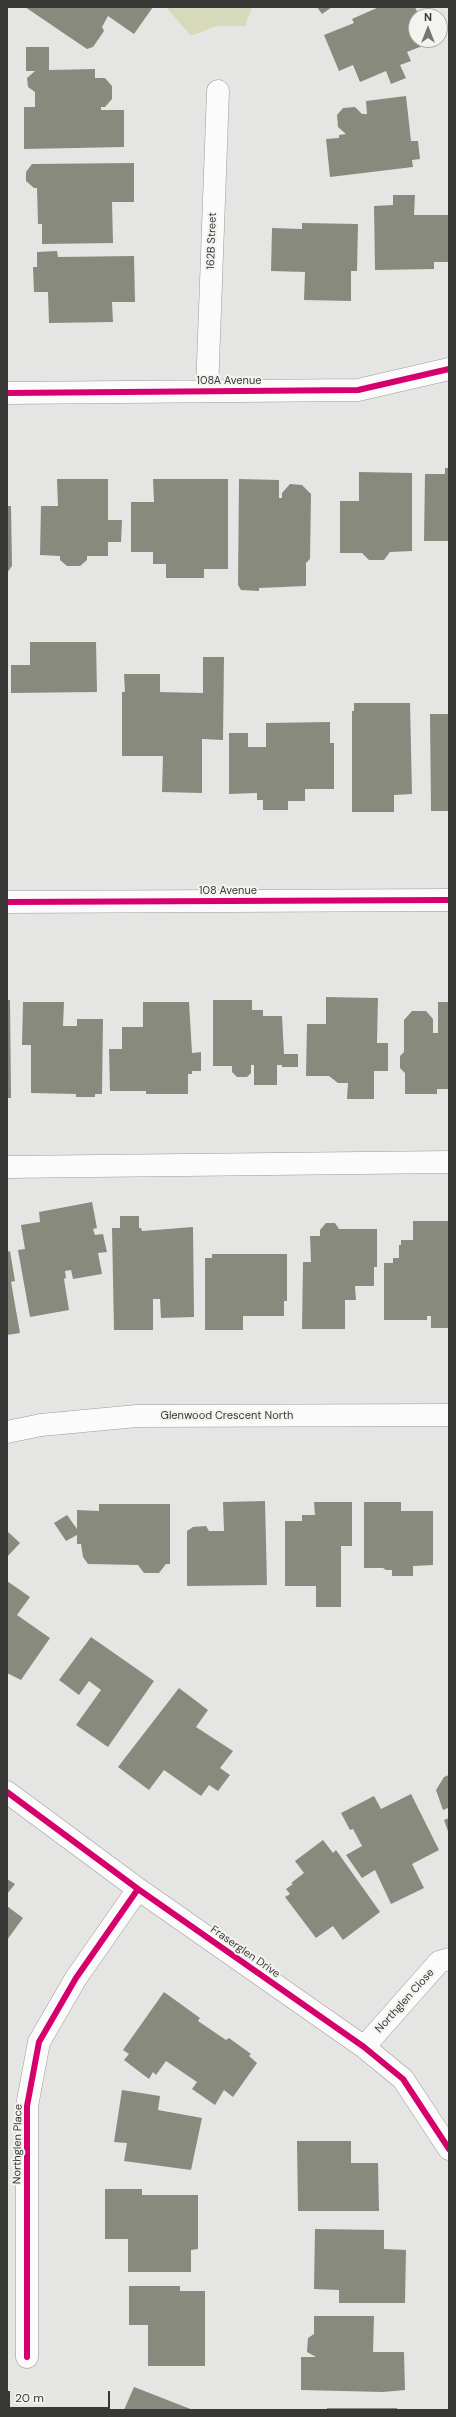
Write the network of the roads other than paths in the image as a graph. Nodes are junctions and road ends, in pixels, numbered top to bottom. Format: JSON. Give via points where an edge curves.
{"nodes":[{"id":1,"x":218,"y":91,"type":"dead end"},
{"id":2,"x":449,"y":369,"type":"edge"},
{"id":3,"x":207,"y":391,"type":"junction"},
{"id":4,"x":7,"y":392,"type":"edge"},
{"id":5,"x":449,"y":900,"type":"edge"},
{"id":6,"x":7,"y":902,"type":"edge"},
{"id":7,"x":449,"y":1162,"type":"edge"},
{"id":8,"x":7,"y":1167,"type":"edge"},
{"id":9,"x":449,"y":1415,"type":"edge"},
{"id":10,"x":7,"y":1432,"type":"edge"},
{"id":11,"x":7,"y":1792,"type":"edge"},
{"id":12,"x":138,"y":1890,"type":"junction"},
{"id":13,"x":449,"y":1959,"type":"edge"},
{"id":14,"x":364,"y":2047,"type":"junction"},
{"id":15,"x":449,"y":2149,"type":"edge"},
{"id":16,"x":27,"y":2357,"type":"dead end"}],
"edges":[{"from":1,"to":3,"type":"street","name":"162B Street"},
{"from":2,"to":3,"type":"street","name":"108A Avenue","via":[[358,390]]},
{"from":3,"to":4,"type":"street","name":"108A Avenue"},
{"from":5,"to":6,"type":"street","name":"108 Avenue"},
{"from":7,"to":8,"type":"street"},
{"from":9,"to":10,"type":"street","name":"Glenwood Crescent North","via":[[137,1416],[41,1425]]},
{"from":11,"to":12,"type":"street","name":"Fraserglen Drive"},
{"from":12,"to":14,"type":"street","name":"Fraserglen Drive"},
{"from":12,"to":16,"type":"street","name":"Northglen Place","via":[[76,1978],[39,2042],[27,2106]]},
{"from":13,"to":14,"type":"street","name":"Northglen Close","via":[[439,1962]]},
{"from":14,"to":15,"type":"street","name":"Fraserglen Drive","via":[[403,2079]]}]}
